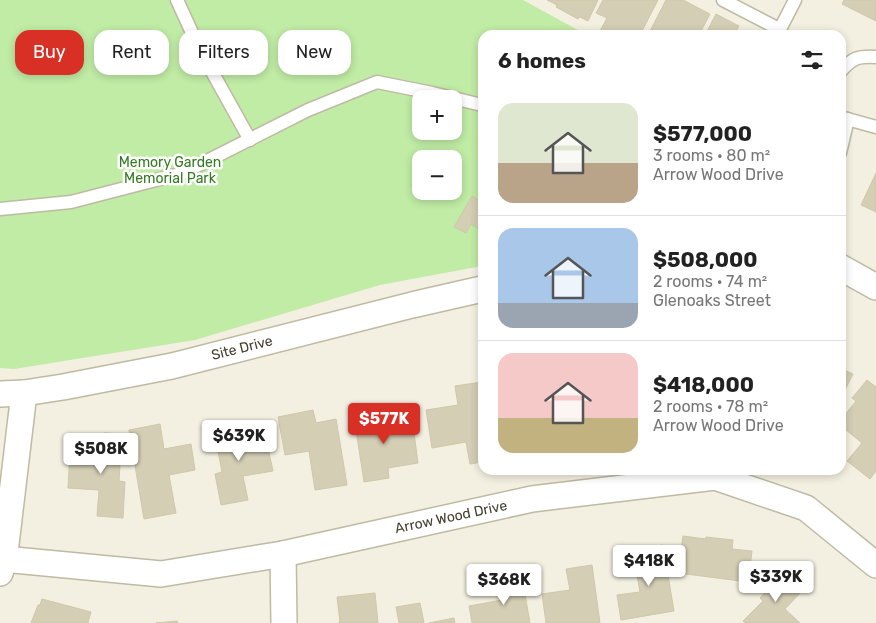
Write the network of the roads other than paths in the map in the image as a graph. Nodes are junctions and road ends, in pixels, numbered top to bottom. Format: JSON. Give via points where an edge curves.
{"nodes":[{"id":1,"x":177,"y":0,"type":"edge"},
{"id":2,"x":724,"y":0,"type":"edge"},
{"id":3,"x":795,"y":0,"type":"edge"},
{"id":4,"x":775,"y":30,"type":"edge"},
{"id":5,"x":779,"y":30,"type":"edge"},
{"id":6,"x":876,"y":57,"type":"edge"},
{"id":7,"x":846,"y":65,"type":"edge"},
{"id":8,"x":478,"y":104,"type":"edge"},
{"id":9,"x":846,"y":119,"type":"edge"},
{"id":10,"x":876,"y":127,"type":"edge"},
{"id":11,"x":250,"y":140,"type":"junction"},
{"id":12,"x":0,"y":209,"type":"edge"},
{"id":13,"x":846,"y":270,"type":"edge"},
{"id":14,"x":876,"y":287,"type":"edge"},
{"id":15,"x":478,"y":290,"type":"edge"},
{"id":16,"x":12,"y":393,"type":"edge"},
{"id":17,"x":283,"y":554,"type":"junction"},
{"id":18,"x":876,"y":565,"type":"edge"},
{"id":19,"x":2,"y":567,"type":"edge"},
{"id":20,"x":284,"y":623,"type":"edge"}],
"edges":[{"from":1,"to":11,"type":"lane","via":[[200,50]]},
{"from":2,"to":4,"type":"lane"},
{"from":3,"to":5,"type":"lane"},
{"from":6,"to":7,"type":"lane","via":[[861,56]]},
{"from":8,"to":11,"type":"lane","via":[[377,82],[308,110]]},
{"from":9,"to":10,"type":"lane"},
{"from":11,"to":12,"type":"lane","via":[[184,173],[72,202]]},
{"from":13,"to":14,"type":"street"},
{"from":15,"to":16,"type":"street","name":"Site Drive","via":[[172,366],[72,386]]},
{"from":16,"to":19,"type":"street"},
{"from":17,"to":18,"type":"street","name":"Arrow Wood Drive","via":[[532,499],[715,477],[806,508]]},
{"from":17,"to":19,"type":"street","name":"Arrow Wood Drive","via":[[161,574],[14,560]]},
{"from":17,"to":20,"type":"street"}]}
